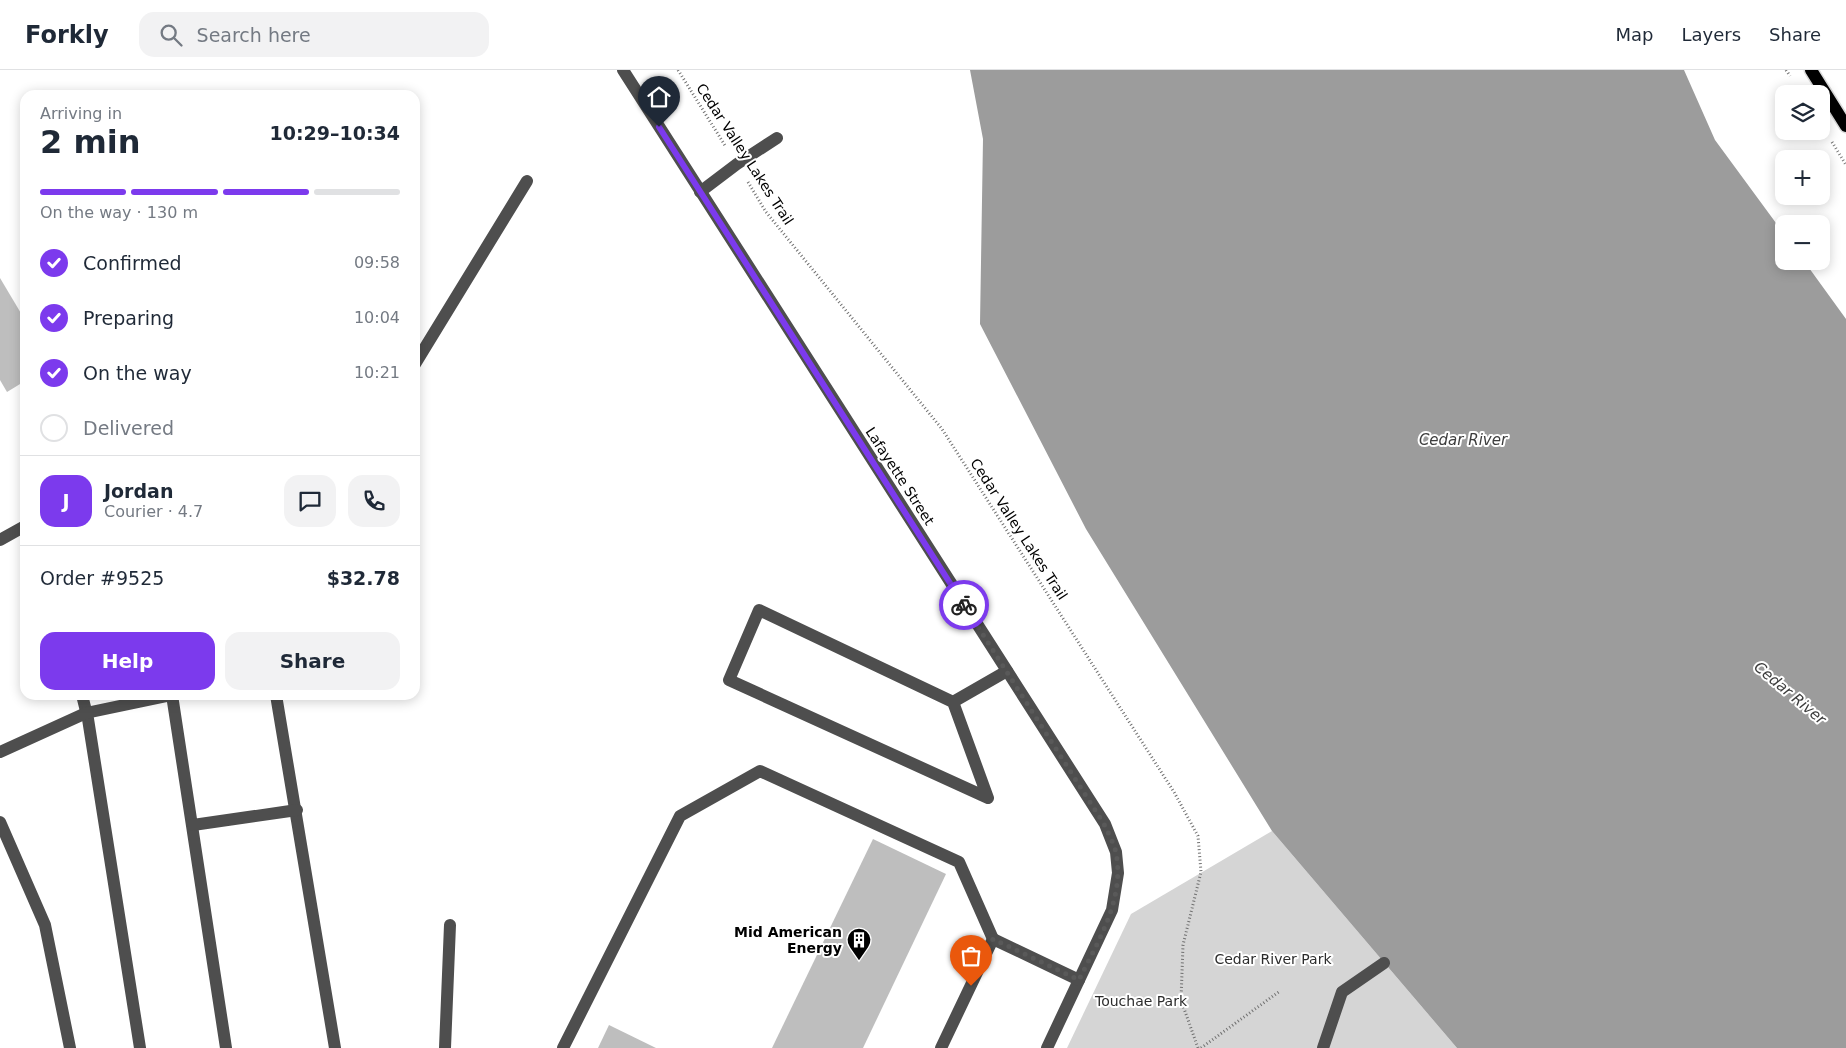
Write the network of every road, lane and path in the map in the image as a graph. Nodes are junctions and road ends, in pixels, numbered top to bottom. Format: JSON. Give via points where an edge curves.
{"nodes":[{"id":1,"x":623,"y":70,"type":"edge"},
{"id":2,"x":678,"y":70,"type":"edge"},
{"id":3,"x":1811,"y":70,"type":"edge"},
{"id":4,"x":1846,"y":126,"type":"edge"},
{"id":5,"x":777,"y":138,"type":"dead end"},
{"id":6,"x":1831,"y":142,"type":"dead end"},
{"id":7,"x":737,"y":164,"type":"junction"},
{"id":8,"x":1846,"y":165,"type":"edge"},
{"id":9,"x":527,"y":181,"type":"dead end"},
{"id":10,"x":700,"y":192,"type":"junction"},
{"id":11,"x":420,"y":356,"type":"edge"},
{"id":12,"x":20,"y":529,"type":"edge"},
{"id":13,"x":0,"y":540,"type":"edge"},
{"id":14,"x":1006,"y":671,"type":"junction"},
{"id":15,"x":83,"y":700,"type":"edge"},
{"id":16,"x":148,"y":700,"type":"edge"},
{"id":17,"x":173,"y":700,"type":"edge"},
{"id":18,"x":277,"y":700,"type":"edge"},
{"id":19,"x":953,"y":702,"type":"junction"},
{"id":20,"x":86,"y":713,"type":"junction"},
{"id":21,"x":0,"y":752,"type":"edge"},
{"id":22,"x":297,"y":810,"type":"junction"},
{"id":23,"x":0,"y":822,"type":"edge"},
{"id":24,"x":193,"y":825,"type":"junction"},
{"id":25,"x":450,"y":925,"type":"dead end"},
{"id":26,"x":993,"y":939,"type":"junction"},
{"id":27,"x":1384,"y":963,"type":"dead end"},
{"id":28,"x":1079,"y":980,"type":"junction"},
{"id":29,"x":1280,"y":991,"type":"dead end"},
{"id":30,"x":70,"y":1048,"type":"edge"},
{"id":31,"x":140,"y":1048,"type":"edge"},
{"id":32,"x":226,"y":1048,"type":"edge"},
{"id":33,"x":335,"y":1048,"type":"edge"},
{"id":34,"x":445,"y":1048,"type":"edge"},
{"id":35,"x":563,"y":1048,"type":"edge"},
{"id":36,"x":941,"y":1048,"type":"edge"},
{"id":37,"x":1047,"y":1048,"type":"edge"},
{"id":38,"x":1199,"y":1048,"type":"edge"},
{"id":39,"x":1323,"y":1048,"type":"edge"}],
"edges":[{"from":1,"to":10,"type":"street","name":"Lafayette Street"},
{"from":2,"to":7,"type":"path","name":"Cedar Valley Lakes Trail"},
{"from":3,"to":4,"type":"main road"},
{"from":5,"to":7,"type":"street"},
{"from":6,"to":8,"type":"path"},
{"from":7,"to":10,"type":"street"},
{"from":7,"to":38,"type":"path","name":"Cedar Valley Lakes Trail","via":[[766,212],[942,429],[1174,792],[1198,836],[1201,872],[1183,945],[1181,1000]]},
{"from":9,"to":11,"type":"street"},
{"from":10,"to":14,"type":"street","name":"Lafayette Street"},
{"from":12,"to":13,"type":"street"},
{"from":14,"to":19,"type":"street"},
{"from":14,"to":28,"type":"street","name":"Lafayette Street","via":[[1104,824],[1116,852],[1118,872],[1112,910]]},
{"from":15,"to":20,"type":"street"},
{"from":16,"to":20,"type":"street"},
{"from":17,"to":24,"type":"street"},
{"from":18,"to":22,"type":"street"},
{"from":19,"to":19,"type":"street","via":[[759,610],[729,680],[988,798]]},
{"from":20,"to":21,"type":"street"},
{"from":20,"to":31,"type":"street"},
{"from":22,"to":24,"type":"street"},
{"from":22,"to":33,"type":"street"},
{"from":23,"to":30,"type":"street","via":[[45,925]]},
{"from":24,"to":32,"type":"street"},
{"from":25,"to":34,"type":"street"},
{"from":26,"to":28,"type":"street"},
{"from":26,"to":35,"type":"street","via":[[959,862],[760,771],[680,816]]},
{"from":26,"to":36,"type":"street"},
{"from":27,"to":39,"type":"street","via":[[1342,992]]},
{"from":28,"to":37,"type":"street","name":"Lafayette Street"},
{"from":29,"to":38,"type":"path"}]}
